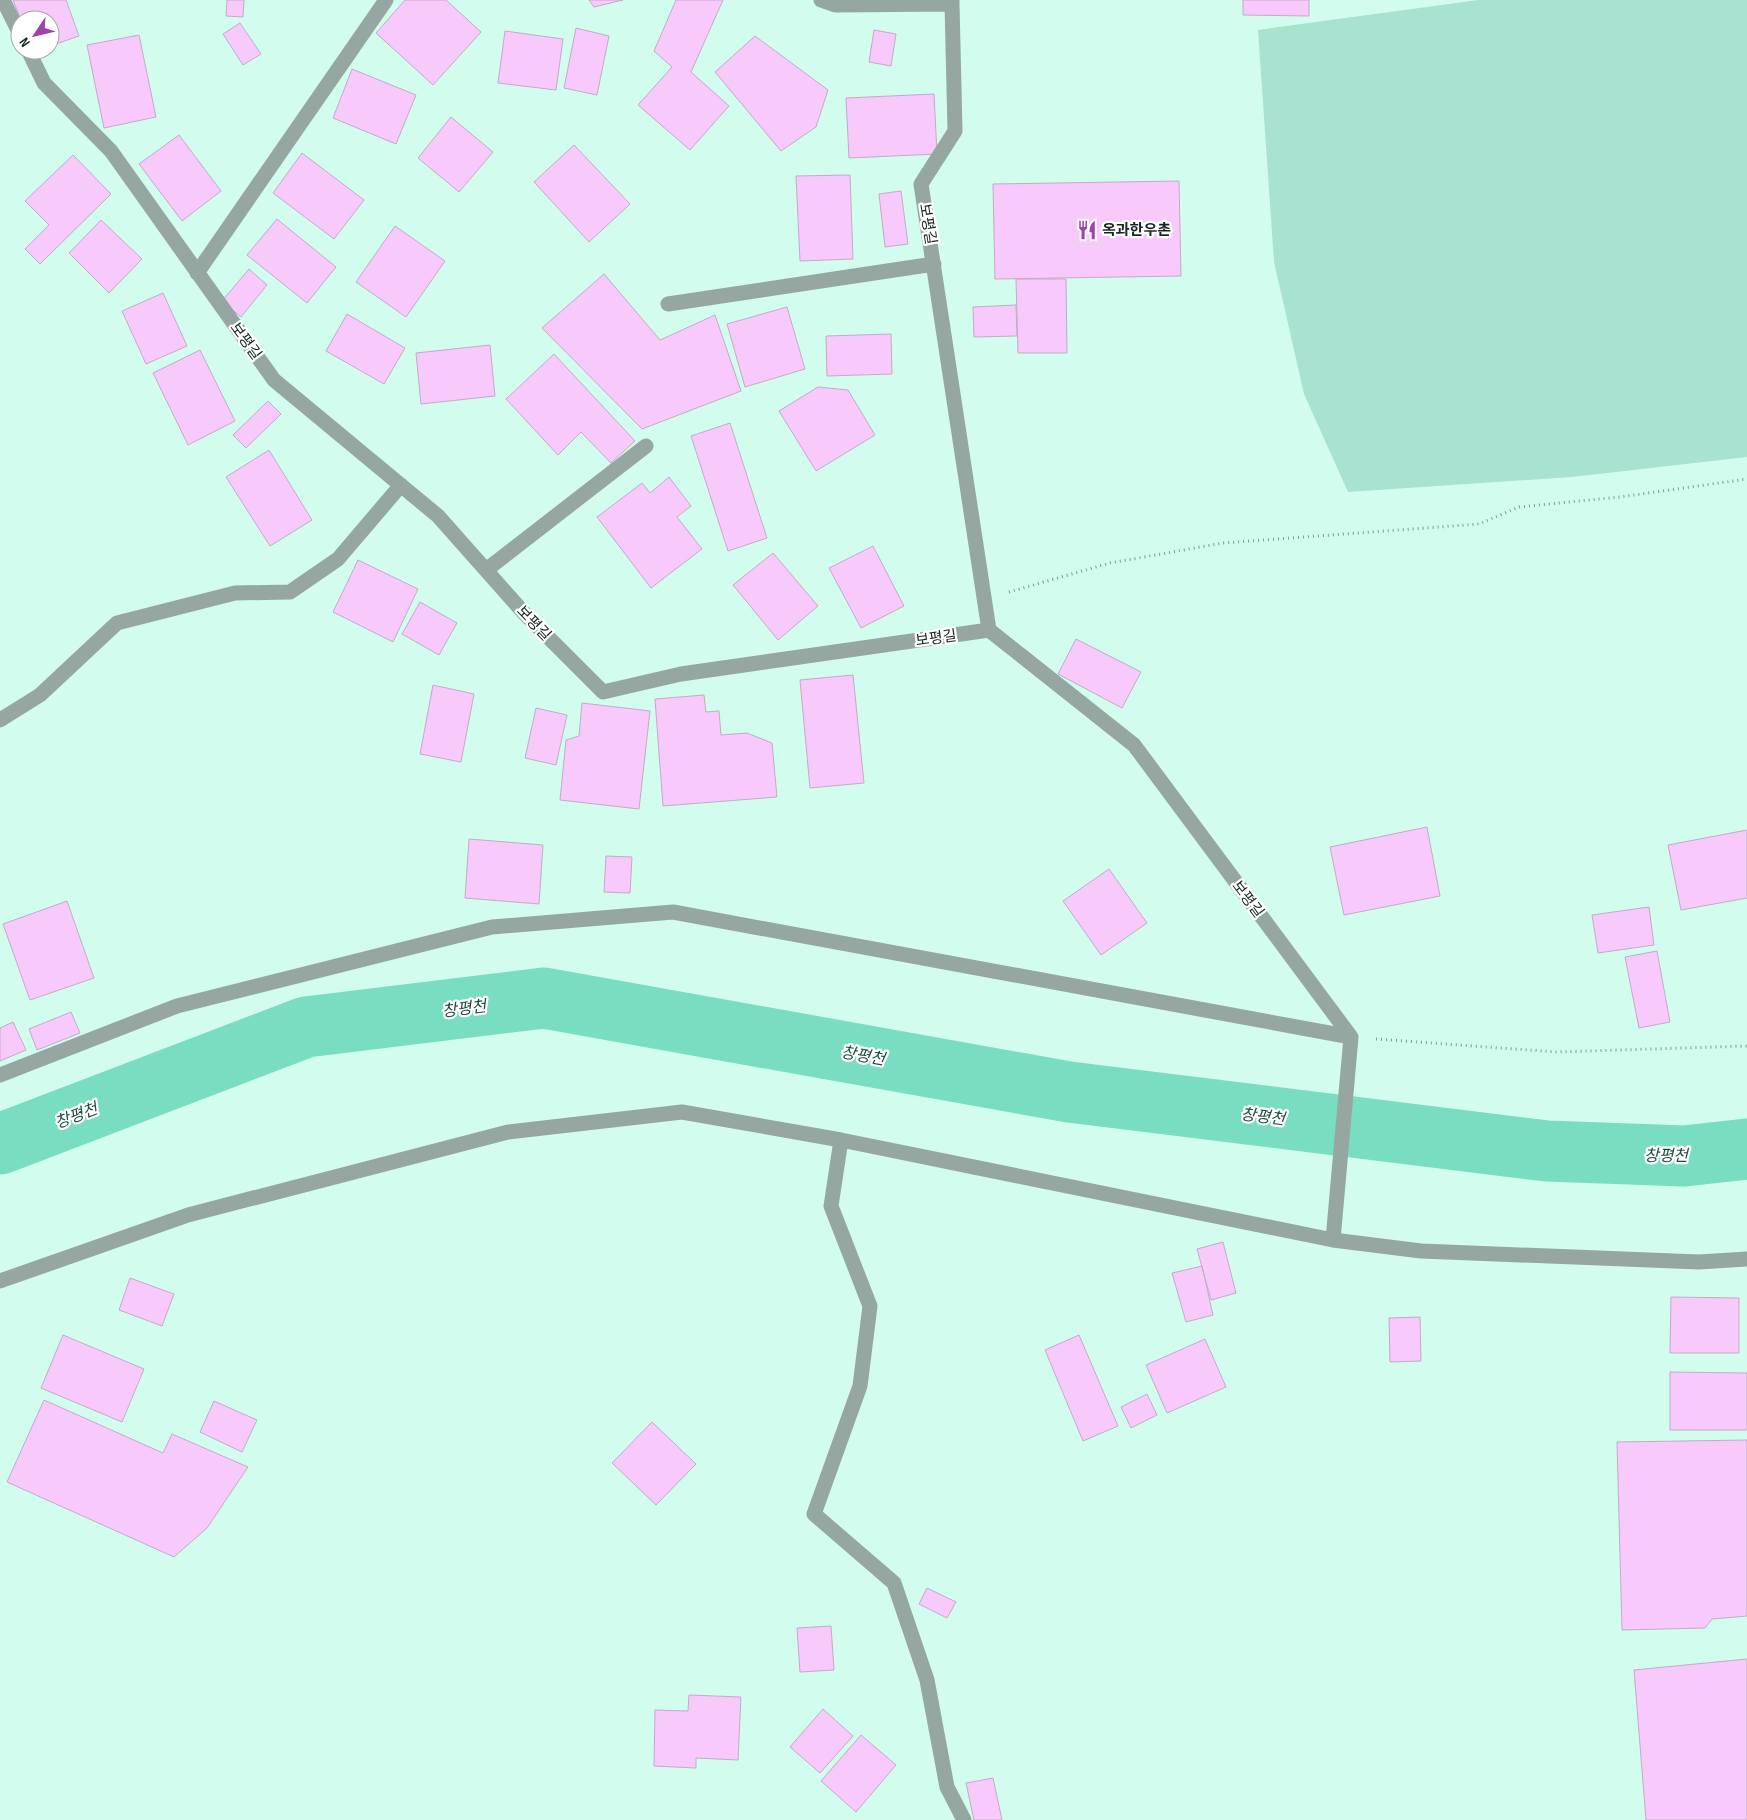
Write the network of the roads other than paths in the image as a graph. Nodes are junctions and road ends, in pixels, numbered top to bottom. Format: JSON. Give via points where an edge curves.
{"nodes":[{"id":1,"x":3,"y":0,"type":"edge"},
{"id":2,"x":386,"y":0,"type":"edge"},
{"id":3,"x":821,"y":0,"type":"edge"},
{"id":4,"x":952,"y":2,"type":"edge"},
{"id":5,"x":10,"y":14,"type":"edge"},
{"id":6,"x":33,"y":60,"type":"edge"},
{"id":7,"x":934,"y":264,"type":"junction"},
{"id":8,"x":197,"y":273,"type":"junction"},
{"id":9,"x":668,"y":304,"type":"dead end"},
{"id":10,"x":646,"y":446,"type":"dead end"},
{"id":11,"x":401,"y":485,"type":"junction"},
{"id":12,"x":486,"y":570,"type":"junction"},
{"id":13,"x":989,"y":630,"type":"junction"},
{"id":14,"x":0,"y":720,"type":"edge"},
{"id":15,"x":1351,"y":1039,"type":"junction"},
{"id":16,"x":0,"y":1075,"type":"edge"},
{"id":17,"x":841,"y":1140,"type":"junction"},
{"id":18,"x":1333,"y":1240,"type":"junction"},
{"id":19,"x":1747,"y":1260,"type":"edge"},
{"id":20,"x":0,"y":1281,"type":"edge"},
{"id":21,"x":964,"y":1820,"type":"edge"}],
"edges":[{"from":1,"to":5,"type":"street"},
{"from":2,"to":8,"type":"street"},
{"from":3,"to":4,"type":"street","name":"보평길","via":[[835,5]]},
{"from":4,"to":7,"type":"street","name":"보평길","via":[[955,131],[922,184]]},
{"from":6,"to":8,"type":"street","name":"보평길","via":[[44,83],[111,151]]},
{"from":7,"to":9,"type":"street"},
{"from":7,"to":13,"type":"street","name":"보평길"},
{"from":8,"to":11,"type":"street","name":"보평길","via":[[274,380]]},
{"from":10,"to":12,"type":"street"},
{"from":11,"to":12,"type":"street","name":"보평길","via":[[438,516]]},
{"from":11,"to":14,"type":"street","via":[[338,559],[290,592],[235,593],[117,623],[40,695]]},
{"from":12,"to":13,"type":"street","name":"보평길","via":[[603,692],[681,674]]},
{"from":13,"to":15,"type":"street","name":"보평길","via":[[1134,746]]},
{"from":15,"to":16,"type":"street","via":[[673,912],[492,927],[177,1006]]},
{"from":15,"to":18,"type":"street"},
{"from":17,"to":18,"type":"street"},
{"from":17,"to":20,"type":"street","via":[[682,1112],[508,1132],[188,1215]]},
{"from":17,"to":21,"type":"street","via":[[831,1206],[870,1306],[860,1386],[814,1514],[894,1583],[927,1680],[946,1787]]},
{"from":18,"to":19,"type":"street","via":[[1421,1251],[1698,1262]]}]}
